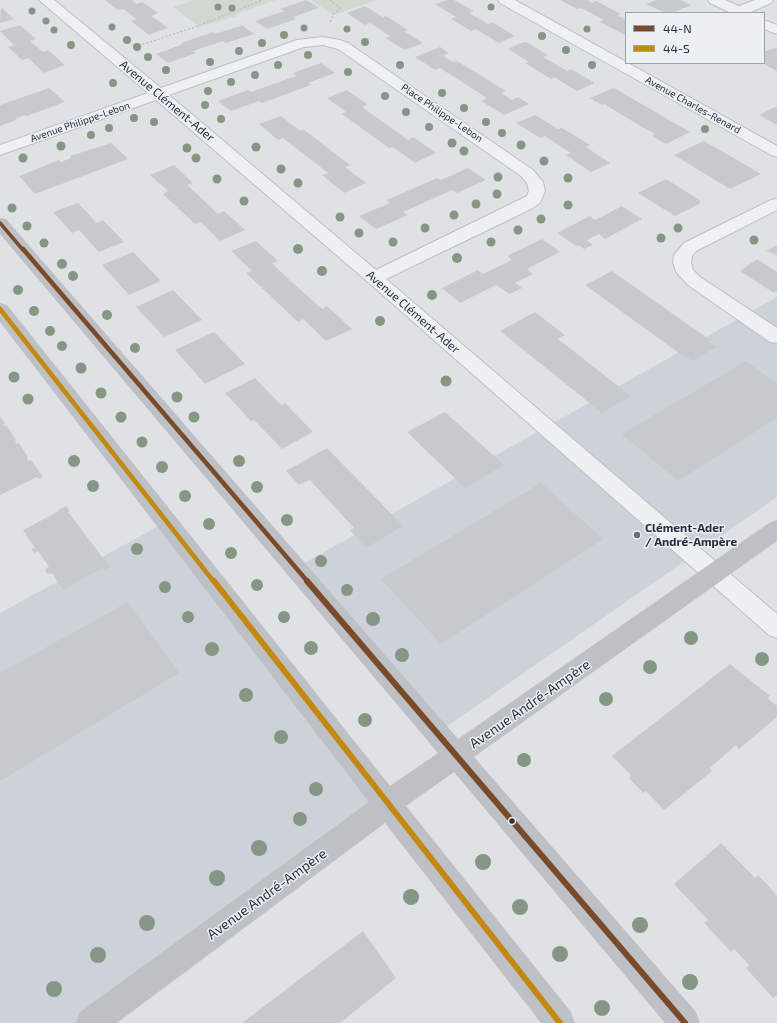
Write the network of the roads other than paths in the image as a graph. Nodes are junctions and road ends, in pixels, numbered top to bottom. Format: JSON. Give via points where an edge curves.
{"nodes":[{"id":1,"x":46,"y":0,"type":"edge"},
{"id":2,"x":505,"y":0,"type":"edge"},
{"id":3,"x":716,"y":0,"type":"edge"},
{"id":4,"x":766,"y":0,"type":"edge"},
{"id":5,"x":738,"y":12,"type":"edge"},
{"id":6,"x":765,"y":24,"type":"edge"},
{"id":7,"x":777,"y":30,"type":"edge"},
{"id":8,"x":620,"y":58,"type":"edge"},
{"id":9,"x":630,"y":64,"type":"edge"},
{"id":10,"x":160,"y":94,"type":"junction"},
{"id":11,"x":0,"y":150,"type":"edge"},
{"id":12,"x":777,"y":152,"type":"edge"},
{"id":13,"x":777,"y":204,"type":"edge"},
{"id":14,"x":0,"y":223,"type":"edge"},
{"id":15,"x":374,"y":278,"type":"junction"},
{"id":16,"x":0,"y":309,"type":"edge"},
{"id":17,"x":777,"y":337,"type":"edge"},
{"id":18,"x":777,"y":529,"type":"edge"},
{"id":19,"x":715,"y":574,"type":"junction"},
{"id":20,"x":777,"y":628,"type":"edge"},
{"id":21,"x":456,"y":755,"type":"junction"},
{"id":22,"x":387,"y":804,"type":"junction"},
{"id":23,"x":91,"y":1023,"type":"edge"},
{"id":24,"x":560,"y":1023,"type":"edge"},
{"id":25,"x":685,"y":1023,"type":"edge"}],
"edges":[{"from":1,"to":10,"type":"street","name":"Avenue Clément-Ader"},
{"from":2,"to":8,"type":"street","name":"Avenue Charles-Renard"},
{"from":3,"to":5,"type":"street"},
{"from":4,"to":5,"type":"street"},
{"from":6,"to":7,"type":"street"},
{"from":9,"to":12,"type":"street","name":"Avenue Charles-Renard"},
{"from":10,"to":11,"type":"street","name":"Avenue Philippe-Lebon"},
{"from":10,"to":15,"type":"street","name":"Avenue Clément-Ader"},
{"from":10,"to":15,"type":"street","name":"Place Philippe-Lebon","via":[[302,43],[334,43],[343,46],[471,133],[535,182],[537,191],[534,199],[525,205]]},
{"from":13,"to":17,"type":"street","via":[[690,248],[683,255],[682,262],[685,272],[694,281]]},
{"from":14,"to":21,"type":"street"},
{"from":15,"to":19,"type":"street","name":"Avenue Clément-Ader"},
{"from":16,"to":22,"type":"street"},
{"from":18,"to":19,"type":"street","name":"Avenue André-Ampère"},
{"from":19,"to":20,"type":"street","name":"Avenue Clément-Ader"},
{"from":19,"to":21,"type":"street","name":"Avenue André-Ampère"},
{"from":21,"to":22,"type":"street","name":"Avenue André-Ampère"},
{"from":21,"to":25,"type":"street"},
{"from":22,"to":23,"type":"street","name":"Avenue André-Ampère"},
{"from":22,"to":24,"type":"street"}]}
